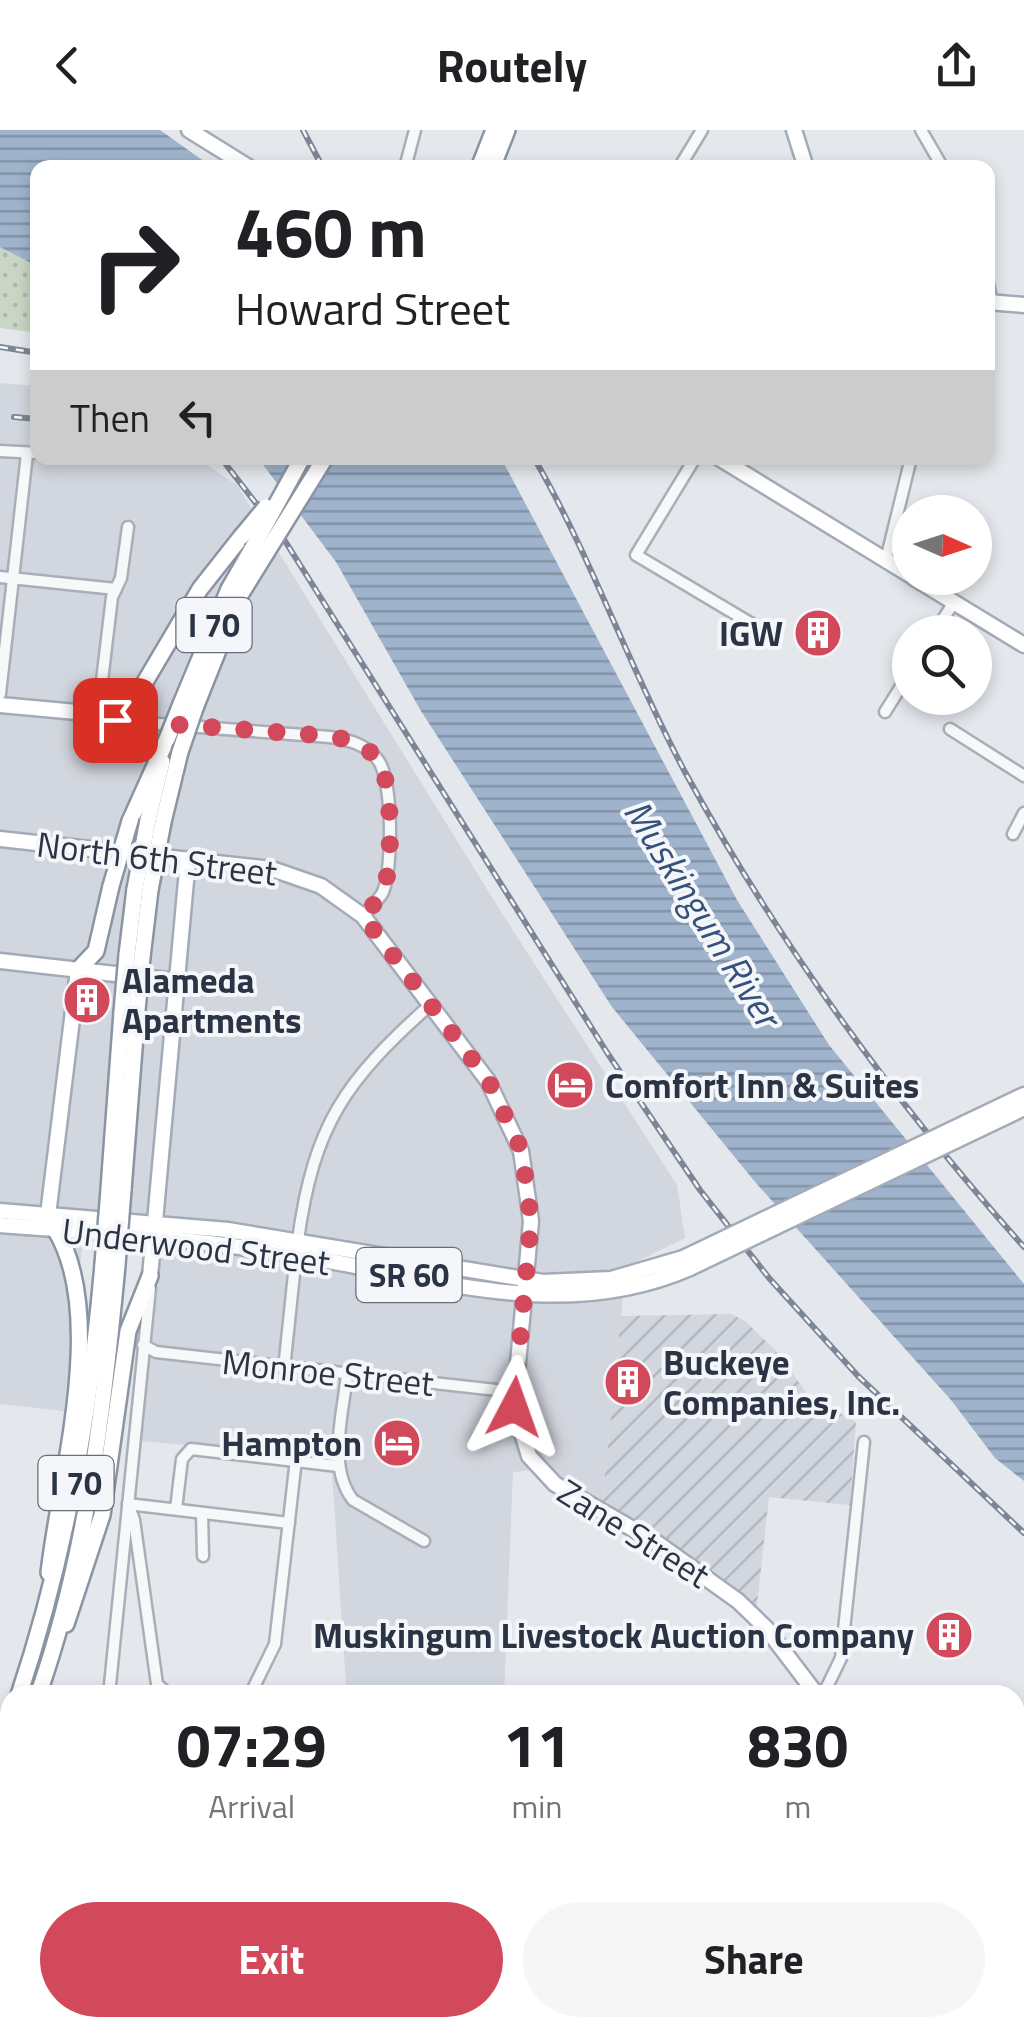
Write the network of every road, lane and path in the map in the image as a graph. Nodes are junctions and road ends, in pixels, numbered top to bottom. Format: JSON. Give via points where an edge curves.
{"nodes":[{"id":1,"x":189,"y":130,"type":"edge"},
{"id":2,"x":416,"y":130,"type":"edge"},
{"id":3,"x":494,"y":130,"type":"edge"},
{"id":4,"x":507,"y":130,"type":"edge"},
{"id":5,"x":702,"y":130,"type":"edge"},
{"id":6,"x":794,"y":130,"type":"edge"},
{"id":7,"x":921,"y":130,"type":"edge"},
{"id":8,"x":237,"y":160,"type":"edge"},
{"id":9,"x":407,"y":160,"type":"edge"},
{"id":10,"x":482,"y":160,"type":"edge"},
{"id":11,"x":495,"y":160,"type":"edge"},
{"id":12,"x":684,"y":160,"type":"edge"},
{"id":13,"x":803,"y":160,"type":"edge"},
{"id":14,"x":938,"y":160,"type":"edge"},
{"id":15,"x":995,"y":302,"type":"edge"},
{"id":16,"x":1024,"y":305,"type":"edge"},
{"id":17,"x":0,"y":451,"type":"edge"},
{"id":18,"x":30,"y":454,"type":"edge"},
{"id":19,"x":30,"y":465,"type":"edge"},
{"id":20,"x":297,"y":465,"type":"edge"},
{"id":21,"x":319,"y":465,"type":"edge"},
{"id":22,"x":691,"y":465,"type":"edge"},
{"id":23,"x":731,"y":465,"type":"edge"},
{"id":24,"x":909,"y":465,"type":"edge"},
{"id":25,"x":128,"y":527,"type":"dead end"},
{"id":26,"x":253,"y":546,"type":"junction"},
{"id":27,"x":886,"y":560,"type":"junction"},
{"id":28,"x":892,"y":564,"type":"edge"},
{"id":29,"x":0,"y":577,"type":"edge"},
{"id":30,"x":13,"y":578,"type":"junction"},
{"id":31,"x":116,"y":589,"type":"junction"},
{"id":32,"x":943,"y":595,"type":"edge"},
{"id":33,"x":954,"y":602,"type":"junction"},
{"id":34,"x":946,"y":615,"type":"edge"},
{"id":35,"x":757,"y":627,"type":"dead end"},
{"id":36,"x":1024,"y":645,"type":"edge"},
{"id":37,"x":100,"y":688,"type":"junction"},
{"id":38,"x":0,"y":694,"type":"edge"},
{"id":39,"x":892,"y":701,"type":"edge"},
{"id":40,"x":0,"y":704,"type":"edge"},
{"id":41,"x":120,"y":704,"type":"junction"},
{"id":42,"x":188,"y":706,"type":"junction"},
{"id":43,"x":885,"y":712,"type":"dead end"},
{"id":44,"x":98,"y":714,"type":"junction"},
{"id":45,"x":950,"y":729,"type":"dead end"},
{"id":46,"x":168,"y":738,"type":"junction"},
{"id":47,"x":1024,"y":776,"type":"edge"},
{"id":48,"x":1024,"y":812,"type":"edge"},
{"id":49,"x":156,"y":821,"type":"junction"},
{"id":50,"x":1014,"y":834,"type":"dead end"},
{"id":51,"x":0,"y":839,"type":"edge"},
{"id":52,"x":188,"y":859,"type":"junction"},
{"id":53,"x":363,"y":916,"type":"junction"},
{"id":54,"x":0,"y":960,"type":"edge"},
{"id":55,"x":78,"y":970,"type":"junction"},
{"id":56,"x":177,"y":981,"type":"junction"},
{"id":57,"x":431,"y":1004,"type":"junction"},
{"id":58,"x":1024,"y":1095,"type":"edge"},
{"id":59,"x":1024,"y":1108,"type":"edge"},
{"id":60,"x":968,"y":1128,"type":"junction"},
{"id":61,"x":0,"y":1211,"type":"edge"},
{"id":62,"x":52,"y":1222,"type":"junction"},
{"id":63,"x":0,"y":1224,"type":"edge"},
{"id":64,"x":154,"y":1230,"type":"junction"},
{"id":65,"x":297,"y":1248,"type":"junction"},
{"id":66,"x":110,"y":1265,"type":"junction"},
{"id":67,"x":150,"y":1276,"type":"junction"},
{"id":68,"x":524,"y":1287,"type":"junction"},
{"id":69,"x":144,"y":1345,"type":"junction"},
{"id":70,"x":284,"y":1369,"type":"junction"},
{"id":71,"x":346,"y":1375,"type":"junction"},
{"id":72,"x":514,"y":1392,"type":"junction"},
{"id":73,"x":864,"y":1442,"type":"dead end"},
{"id":74,"x":296,"y":1459,"type":"junction"},
{"id":75,"x":338,"y":1466,"type":"junction"},
{"id":76,"x":128,"y":1504,"type":"junction"},
{"id":77,"x":176,"y":1509,"type":"junction"},
{"id":78,"x":202,"y":1513,"type":"junction"},
{"id":79,"x":289,"y":1523,"type":"junction"},
{"id":80,"x":424,"y":1541,"type":"dead end"},
{"id":81,"x":203,"y":1556,"type":"dead end"},
{"id":82,"x":44,"y":1612,"type":"junction"},
{"id":83,"x":23,"y":1685,"type":"edge"},
{"id":84,"x":41,"y":1685,"type":"edge"},
{"id":85,"x":41,"y":1685,"type":"edge"},
{"id":86,"x":110,"y":1685,"type":"edge"},
{"id":87,"x":157,"y":1685,"type":"edge"},
{"id":88,"x":255,"y":1685,"type":"edge"},
{"id":89,"x":812,"y":1685,"type":"edge"},
{"id":90,"x":825,"y":1685,"type":"edge"}],
"edges":[{"from":1,"to":8,"type":"main road"},
{"from":2,"to":9,"type":"street"},
{"from":3,"to":10,"type":"highway"},
{"from":4,"to":11,"type":"highway"},
{"from":5,"to":12,"type":"street"},
{"from":6,"to":13,"type":"main road"},
{"from":7,"to":14,"type":"street"},
{"from":15,"to":16,"type":"main road"},
{"from":17,"to":18,"type":"street"},
{"from":19,"to":30,"type":"street"},
{"from":20,"to":26,"type":"highway","number":"I 70","bridge":true},
{"from":21,"to":26,"type":"highway","number":"I 70","bridge":true},
{"from":22,"to":35,"type":"street","via":[[636,555]]},
{"from":23,"to":27,"type":"main road"},
{"from":24,"to":27,"type":"street"},
{"from":25,"to":31,"type":"street"},
{"from":26,"to":41,"type":"highway","via":[[200,589],[142,687]]},
{"from":26,"to":42,"type":"highway","number":"I 70","via":[[240,595]]},
{"from":27,"to":28,"type":"main road"},
{"from":29,"to":30,"type":"street"},
{"from":30,"to":31,"type":"street"},
{"from":30,"to":38,"type":"street"},
{"from":31,"to":37,"type":"street"},
{"from":32,"to":33,"type":"main road"},
{"from":33,"to":34,"type":"street"},
{"from":33,"to":36,"type":"main road"},
{"from":37,"to":41,"type":"highway"},
{"from":37,"to":44,"type":"street"},
{"from":39,"to":43,"type":"street"},
{"from":40,"to":44,"type":"main road"},
{"from":41,"to":44,"type":"highway"},
{"from":42,"to":46,"type":"highway","number":"I 70","bridge":true},
{"from":42,"to":49,"type":"highway","number":"I 70","bridge":true},
{"from":44,"to":53,"type":"street","via":[[351,740],[379,761],[388,786],[386,880]]},
{"from":45,"to":47,"type":"street"},
{"from":46,"to":49,"type":"highway","number":"I 70"},
{"from":46,"to":55,"type":"highway","bridge":true,"via":[[130,821],[96,950]]},
{"from":48,"to":50,"type":"street"},
{"from":49,"to":66,"type":"highway","number":"I 70","bridge":true,"via":[[134,956]]},
{"from":51,"to":52,"type":"main road","name":"North 6th Street"},
{"from":52,"to":53,"type":"main road","name":"North 6th Street","via":[[272,868],[310,880]]},
{"from":52,"to":56,"type":"main road"},
{"from":53,"to":57,"type":"main road","name":"Zane Street"},
{"from":54,"to":55,"type":"main road"},
{"from":55,"to":56,"type":"main road"},
{"from":55,"to":62,"type":"main road"},
{"from":56,"to":64,"type":"main road"},
{"from":57,"to":65,"type":"street","via":[[369,1062],[337,1107],[309,1174]]},
{"from":57,"to":68,"type":"main road","name":"Zane Street","via":[[488,1080],[516,1134],[530,1195]]},
{"from":58,"to":60,"type":"main road","number":"SR 60"},
{"from":59,"to":60,"type":"main road","number":"SR 60"},
{"from":60,"to":68,"type":"main road","name":"Underwood Street","number":"SR 60","bridge":true,"via":[[645,1286],[600,1295]]},
{"from":61,"to":62,"type":"main road","name":"Underwood Street","number":"SR 60"},
{"from":62,"to":63,"type":"main road","name":"Underwood Street","number":"SR 60"},
{"from":62,"to":64,"type":"main road","name":"Underwood Street","number":"SR 60"},
{"from":62,"to":82,"type":"highway","via":[[73,1270],[81,1327]]},
{"from":64,"to":65,"type":"main road","name":"Underwood Street","number":"SR 60"},
{"from":64,"to":67,"type":"main road"},
{"from":65,"to":68,"type":"main road","name":"Underwood Street","number":"SR 60"},
{"from":65,"to":70,"type":"street"},
{"from":66,"to":82,"type":"highway","number":"I 70","via":[[81,1456]]},
{"from":66,"to":84,"type":"highway","number":"I 70","via":[[107,1368],[84,1515]]},
{"from":67,"to":69,"type":"street"},
{"from":67,"to":85,"type":"highway","via":[[126,1342],[102,1515]]},
{"from":68,"to":72,"type":"main road","name":"Zane Street"},
{"from":69,"to":70,"type":"street","name":"Monroe Street"},
{"from":69,"to":76,"type":"street"},
{"from":70,"to":71,"type":"street","name":"Monroe Street"},
{"from":71,"to":72,"type":"street","name":"Monroe Street"},
{"from":71,"to":75,"type":"street"},
{"from":72,"to":89,"type":"main road","name":"Zane Street","via":[[520,1440],[544,1476],[738,1601]]},
{"from":73,"to":90,"type":"street","via":[[840,1658]]},
{"from":74,"to":75,"type":"street"},
{"from":74,"to":77,"type":"street","via":[[191,1449],[182,1459]]},
{"from":74,"to":79,"type":"street"},
{"from":75,"to":80,"type":"street","via":[[353,1500]]},
{"from":76,"to":77,"type":"street"},
{"from":76,"to":86,"type":"street"},
{"from":76,"to":87,"type":"street"},
{"from":77,"to":78,"type":"street"},
{"from":78,"to":79,"type":"street"},
{"from":78,"to":81,"type":"street"},
{"from":79,"to":88,"type":"street","via":[[275,1644]]},
{"from":82,"to":83,"type":"highway","number":"I 70"}]}
